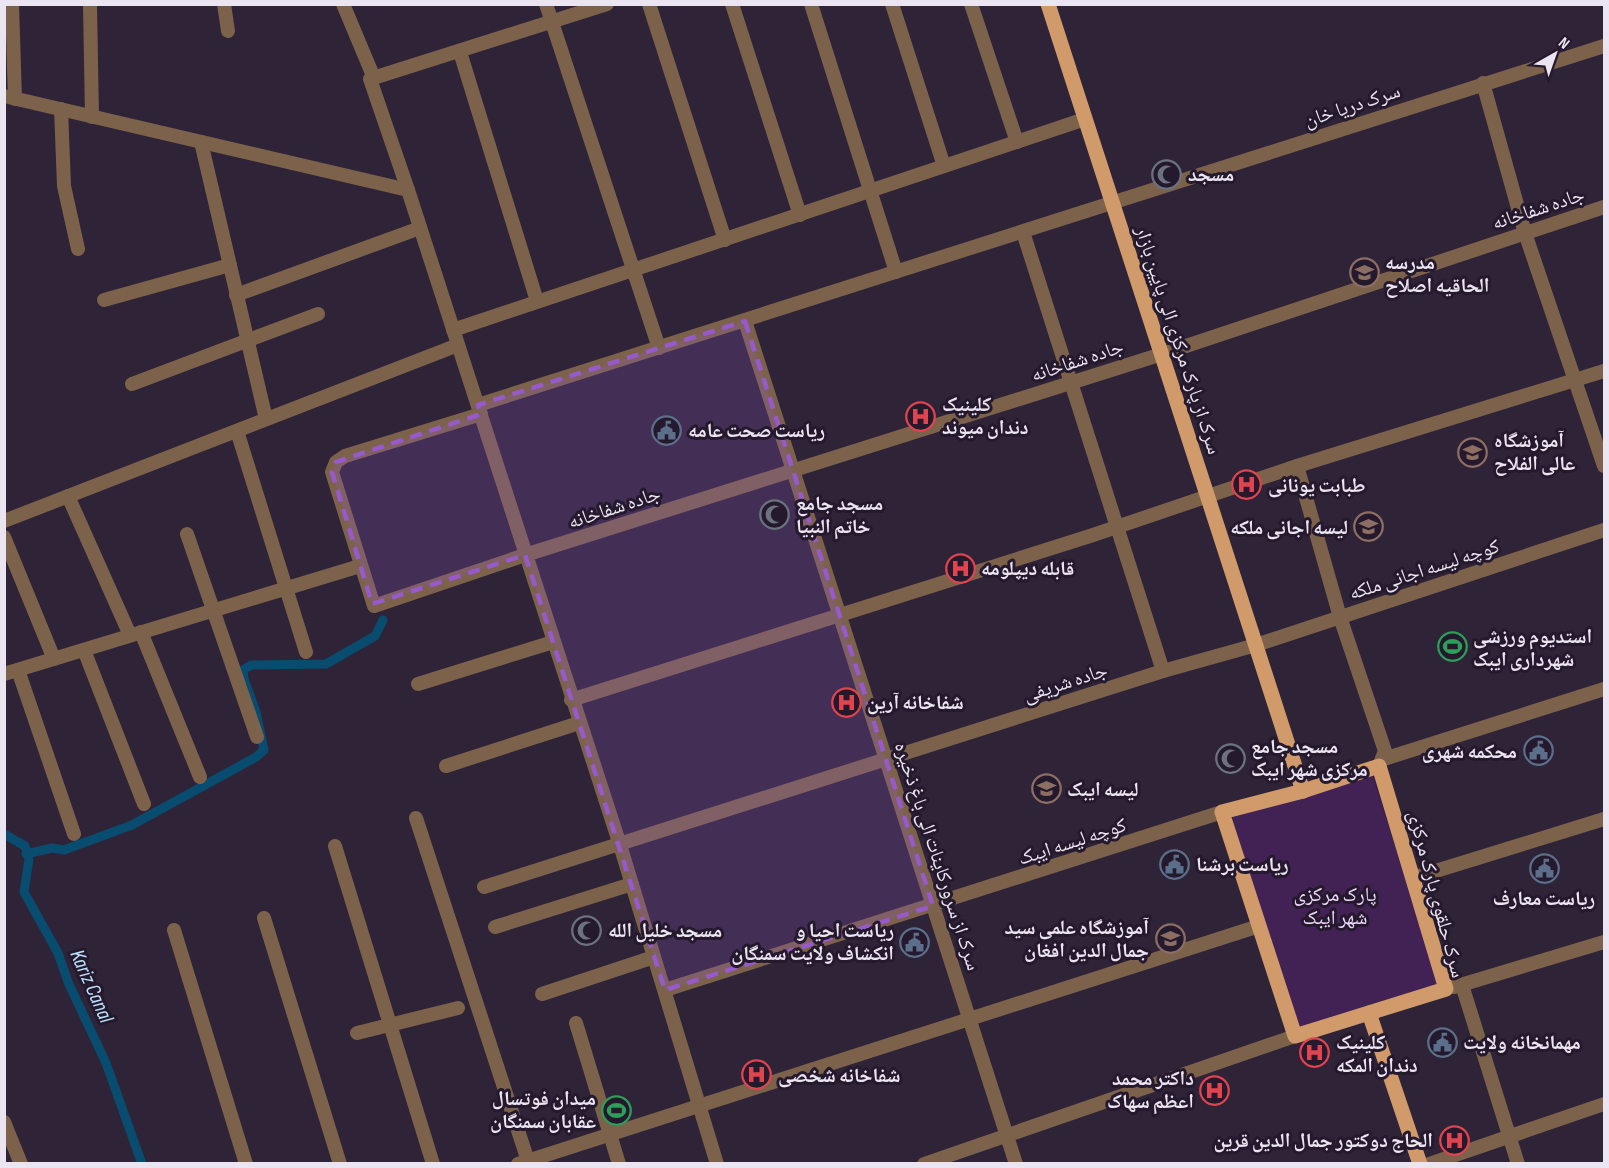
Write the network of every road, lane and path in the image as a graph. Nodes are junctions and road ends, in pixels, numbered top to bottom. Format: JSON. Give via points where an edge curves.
{"nodes":[{"id":1,"x":12,"y":4,"type":"edge"},
{"id":2,"x":90,"y":4,"type":"edge"},
{"id":3,"x":224,"y":4,"type":"edge"},
{"id":4,"x":343,"y":4,"type":"edge"},
{"id":5,"x":546,"y":4,"type":"edge"},
{"id":6,"x":607,"y":4,"type":"edge"},
{"id":7,"x":649,"y":4,"type":"edge"},
{"id":8,"x":732,"y":4,"type":"edge"},
{"id":9,"x":811,"y":4,"type":"edge"},
{"id":10,"x":892,"y":4,"type":"edge"},
{"id":11,"x":971,"y":4,"type":"edge"},
{"id":12,"x":1048,"y":4,"type":"edge"},
{"id":13,"x":552,"y":24,"type":"junction"},
{"id":14,"x":228,"y":31,"type":"dead end"},
{"id":15,"x":1605,"y":46,"type":"edge"},
{"id":16,"x":460,"y":52,"type":"junction"},
{"id":17,"x":374,"y":78,"type":"junction"},
{"id":18,"x":1483,"y":83,"type":"junction"},
{"id":19,"x":10,"y":98,"type":"edge"},
{"id":20,"x":61,"y":109,"type":"junction"},
{"id":21,"x":92,"y":117,"type":"junction"},
{"id":22,"x":1085,"y":119,"type":"junction"},
{"id":23,"x":201,"y":142,"type":"junction"},
{"id":24,"x":1017,"y":142,"type":"junction"},
{"id":25,"x":944,"y":166,"type":"junction"},
{"id":26,"x":408,"y":190,"type":"junction"},
{"id":27,"x":871,"y":191,"type":"junction"},
{"id":28,"x":1113,"y":204,"type":"junction"},
{"id":29,"x":1605,"y":207,"type":"edge"},
{"id":30,"x":800,"y":216,"type":"junction"},
{"id":31,"x":420,"y":228,"type":"junction"},
{"id":32,"x":1023,"y":232,"type":"junction"},
{"id":33,"x":1525,"y":233,"type":"junction"},
{"id":34,"x":725,"y":240,"type":"junction"},
{"id":35,"x":78,"y":249,"type":"dead end"},
{"id":36,"x":230,"y":265,"type":"junction"},
{"id":37,"x":632,"y":269,"type":"junction"},
{"id":38,"x":896,"y":272,"type":"junction"},
{"id":39,"x":237,"y":295,"type":"junction"},
{"id":40,"x":104,"y":300,"type":"dead end"},
{"id":41,"x":537,"y":301,"type":"junction"},
{"id":42,"x":318,"y":314,"type":"dead end"},
{"id":43,"x":745,"y":321,"type":"junction"},
{"id":44,"x":453,"y":330,"type":"junction"},
{"id":45,"x":247,"y":338,"type":"junction"},
{"id":46,"x":458,"y":345,"type":"junction"},
{"id":47,"x":659,"y":348,"type":"junction"},
{"id":48,"x":1162,"y":354,"type":"junction"},
{"id":49,"x":1605,"y":371,"type":"edge"},
{"id":50,"x":1574,"y":381,"type":"junction"},
{"id":51,"x":1073,"y":382,"type":"junction"},
{"id":52,"x":132,"y":384,"type":"dead end"},
{"id":53,"x":479,"y":410,"type":"junction"},
{"id":54,"x":266,"y":419,"type":"junction"},
{"id":55,"x":237,"y":431,"type":"junction"},
{"id":56,"x":1297,"y":466,"type":"junction"},
{"id":57,"x":1605,"y":466,"type":"edge"},
{"id":58,"x":793,"y":471,"type":"junction"},
{"id":59,"x":1207,"y":495,"type":"junction"},
{"id":60,"x":68,"y":496,"type":"junction"},
{"id":61,"x":4,"y":521,"type":"edge"},
{"id":62,"x":1116,"y":527,"type":"junction"},
{"id":63,"x":1605,"y":530,"type":"edge"},
{"id":64,"x":187,"y":534,"type":"dead end"},
{"id":65,"x":4,"y":537,"type":"edge"},
{"id":66,"x":525,"y":555,"type":"junction"},
{"id":67,"x":360,"y":566,"type":"junction"},
{"id":68,"x":287,"y":588,"type":"junction"},
{"id":69,"x":213,"y":609,"type":"junction"},
{"id":70,"x":839,"y":614,"type":"junction"},
{"id":71,"x":1340,"y":617,"type":"junction"},
{"id":72,"x":136,"y":634,"type":"junction"},
{"id":73,"x":553,"y":642,"type":"junction"},
{"id":74,"x":1256,"y":645,"type":"junction"},
{"id":75,"x":84,"y":650,"type":"junction"},
{"id":76,"x":306,"y":652,"type":"dead end"},
{"id":77,"x":54,"y":659,"type":"junction"},
{"id":78,"x":1162,"y":671,"type":"junction"},
{"id":79,"x":11,"y":672,"type":"edge"},
{"id":80,"x":418,"y":684,"type":"dead end"},
{"id":81,"x":1605,"y":689,"type":"edge"},
{"id":82,"x":572,"y":700,"type":"junction"},
{"id":83,"x":579,"y":723,"type":"junction"},
{"id":84,"x":257,"y":737,"type":"dead end"},
{"id":85,"x":886,"y":760,"type":"junction"},
{"id":86,"x":1381,"y":763,"type":"junction"},
{"id":87,"x":446,"y":766,"type":"dead end"},
{"id":88,"x":200,"y":777,"type":"dead end"},
{"id":89,"x":1303,"y":791,"type":"junction"},
{"id":90,"x":144,"y":804,"type":"dead end"},
{"id":91,"x":1222,"y":812,"type":"junction"},
{"id":92,"x":416,"y":818,"type":"dead end"},
{"id":93,"x":1605,"y":819,"type":"edge"},
{"id":94,"x":74,"y":834,"type":"dead end"},
{"id":95,"x":620,"y":845,"type":"junction"},
{"id":96,"x":335,"y":846,"type":"dead end"},
{"id":97,"x":1413,"y":878,"type":"junction"},
{"id":98,"x":632,"y":884,"type":"junction"},
{"id":99,"x":484,"y":888,"type":"dead end"},
{"id":100,"x":933,"y":906,"type":"junction"},
{"id":101,"x":264,"y":918,"type":"dead end"},
{"id":102,"x":1259,"y":926,"type":"junction"},
{"id":103,"x":495,"y":927,"type":"dead end"},
{"id":104,"x":174,"y":930,"type":"dead end"},
{"id":105,"x":1605,"y":942,"type":"edge"},
{"id":106,"x":654,"y":957,"type":"junction"},
{"id":107,"x":1462,"y":984,"type":"junction"},
{"id":108,"x":1446,"y":989,"type":"junction"},
{"id":109,"x":665,"y":990,"type":"junction"},
{"id":110,"x":542,"y":994,"type":"dead end"},
{"id":111,"x":458,"y":1008,"type":"dead end"},
{"id":112,"x":1369,"y":1013,"type":"junction"},
{"id":113,"x":970,"y":1020,"type":"junction"},
{"id":114,"x":392,"y":1023,"type":"junction"},
{"id":115,"x":576,"y":1023,"type":"dead end"},
{"id":116,"x":357,"y":1033,"type":"dead end"},
{"id":117,"x":1295,"y":1036,"type":"junction"},
{"id":118,"x":1605,"y":1104,"type":"edge"},
{"id":119,"x":699,"y":1108,"type":"junction"},
{"id":120,"x":5,"y":1127,"type":"edge"},
{"id":121,"x":609,"y":1135,"type":"junction"},
{"id":122,"x":1008,"y":1136,"type":"junction"},
{"id":123,"x":1509,"y":1136,"type":"junction"},
{"id":124,"x":525,"y":1163,"type":"edge"},
{"id":125,"x":21,"y":1164,"type":"edge"},
{"id":126,"x":246,"y":1164,"type":"edge"},
{"id":127,"x":340,"y":1164,"type":"edge"},
{"id":128,"x":433,"y":1164,"type":"edge"},
{"id":129,"x":619,"y":1164,"type":"edge"},
{"id":130,"x":717,"y":1164,"type":"edge"},
{"id":131,"x":924,"y":1164,"type":"edge"},
{"id":132,"x":1016,"y":1164,"type":"edge"},
{"id":133,"x":1420,"y":1164,"type":"edge"},
{"id":134,"x":1429,"y":1164,"type":"edge"},
{"id":135,"x":1518,"y":1164,"type":"edge"}],
"edges":[{"from":1,"to":19,"type":"street"},
{"from":2,"to":21,"type":"street"},
{"from":3,"to":14,"type":"street"},
{"from":4,"to":17,"type":"street"},
{"from":5,"to":13,"type":"street"},
{"from":6,"to":13,"type":"street"},
{"from":7,"to":34,"type":"street"},
{"from":8,"to":30,"type":"street"},
{"from":9,"to":27,"type":"street"},
{"from":10,"to":25,"type":"street"},
{"from":11,"to":24,"type":"street"},
{"from":12,"to":22,"type":"main road","name":"سرک از پارک مرکزی الی پایین بازار"},
{"from":13,"to":16,"type":"street"},
{"from":13,"to":37,"type":"street"},
{"from":15,"to":18,"type":"street","name":"سرک دریا خان"},
{"from":16,"to":17,"type":"street"},
{"from":16,"to":41,"type":"street"},
{"from":17,"to":26,"type":"street","via":[[370,79]]},
{"from":18,"to":28,"type":"street","name":"سرک دریا خان"},
{"from":18,"to":33,"type":"street"},
{"from":19,"to":20,"type":"street"},
{"from":20,"to":21,"type":"street"},
{"from":20,"to":35,"type":"street","via":[[64,186]]},
{"from":21,"to":23,"type":"street"},
{"from":22,"to":24,"type":"street"},
{"from":22,"to":28,"type":"main road","name":"سرک از پارک مرکزی الی پایین بازار"},
{"from":23,"to":26,"type":"street"},
{"from":23,"to":36,"type":"street"},
{"from":24,"to":25,"type":"street"},
{"from":25,"to":27,"type":"street"},
{"from":26,"to":31,"type":"street"},
{"from":27,"to":30,"type":"street"},
{"from":27,"to":38,"type":"street"},
{"from":28,"to":32,"type":"street","name":"سرک دریا خان"},
{"from":28,"to":48,"type":"main road","name":"سرک از پارک مرکزی الی پایین بازار"},
{"from":29,"to":33,"type":"street","name":"جاده شفاخانه"},
{"from":30,"to":34,"type":"street"},
{"from":31,"to":39,"type":"street"},
{"from":31,"to":44,"type":"street"},
{"from":32,"to":38,"type":"street","name":"سرک دریا خان"},
{"from":32,"to":51,"type":"street"},
{"from":33,"to":48,"type":"street","name":"جاده شفاخانه"},
{"from":33,"to":50,"type":"street"},
{"from":34,"to":37,"type":"street"},
{"from":36,"to":39,"type":"street"},
{"from":36,"to":40,"type":"street"},
{"from":37,"to":41,"type":"street"},
{"from":37,"to":47,"type":"street"},
{"from":38,"to":43,"type":"street","name":"سرک دریا خان"},
{"from":39,"to":45,"type":"street"},
{"from":41,"to":44,"type":"street"},
{"from":42,"to":45,"type":"street"},
{"from":43,"to":47,"type":"street","name":"سرک دریا خان"},
{"from":43,"to":58,"type":"street","name":"سرک از سرورکاینات الی باغ ذخیره"},
{"from":44,"to":46,"type":"street"},
{"from":45,"to":52,"type":"street"},
{"from":45,"to":54,"type":"street"},
{"from":46,"to":53,"type":"street"},
{"from":46,"to":54,"type":"street"},
{"from":47,"to":53,"type":"street","name":"سرک دریا خان"},
{"from":48,"to":51,"type":"street","name":"جاده شفاخانه"},
{"from":48,"to":59,"type":"main road","name":"سرک از پارک مرکزی الی پایین بازار"},
{"from":49,"to":50,"type":"street"},
{"from":50,"to":56,"type":"street"},
{"from":50,"to":57,"type":"street"},
{"from":51,"to":58,"type":"street","name":"جاده شفاخانه"},
{"from":51,"to":62,"type":"street"},
{"from":53,"to":66,"type":"street"},
{"from":53,"to":67,"type":"street","name":"سرک دریا خان","via":[[336,462],[332,472]]},
{"from":54,"to":55,"type":"street"},
{"from":55,"to":60,"type":"street"},
{"from":55,"to":68,"type":"street"},
{"from":56,"to":59,"type":"street"},
{"from":56,"to":71,"type":"street"},
{"from":58,"to":66,"type":"street","name":"جاده شفاخانه"},
{"from":58,"to":70,"type":"street","name":"سرک از سرورکاینات الی باغ ذخیره"},
{"from":59,"to":62,"type":"street"},
{"from":59,"to":74,"type":"main road","name":"سرک از پارک مرکزی الی پایین بازار"},
{"from":60,"to":61,"type":"street"},
{"from":60,"to":72,"type":"street"},
{"from":62,"to":70,"type":"street"},
{"from":62,"to":78,"type":"street"},
{"from":63,"to":71,"type":"street","name":"کوچه لیسه اجانی ملکه"},
{"from":64,"to":69,"type":"street"},
{"from":65,"to":77,"type":"street"},
{"from":66,"to":67,"type":"street","name":"جاده شفاخانه","via":[[377,607],[372,604]]},
{"from":66,"to":73,"type":"street"},
{"from":67,"to":68,"type":"street"},
{"from":68,"to":69,"type":"street"},
{"from":68,"to":76,"type":"street"},
{"from":69,"to":72,"type":"street"},
{"from":69,"to":84,"type":"street"},
{"from":70,"to":82,"type":"street"},
{"from":70,"to":85,"type":"street","name":"سرک از سرورکاینات الی باغ ذخیره"},
{"from":71,"to":74,"type":"street","name":"کوچه لیسه اجانی ملکه"},
{"from":71,"to":86,"type":"street","via":[[1385,751]]},
{"from":72,"to":75,"type":"street"},
{"from":72,"to":88,"type":"street"},
{"from":73,"to":80,"type":"street"},
{"from":73,"to":82,"type":"street"},
{"from":74,"to":78,"type":"street","name":"جاده شریفی"},
{"from":74,"to":89,"type":"main road","name":"سرک از پارک مرکزی الی پایین بازار"},
{"from":75,"to":77,"type":"street"},
{"from":75,"to":90,"type":"street"},
{"from":77,"to":79,"type":"street"},
{"from":78,"to":85,"type":"street","name":"جاده شریفی"},
{"from":79,"to":94,"type":"street"},
{"from":81,"to":86,"type":"street"},
{"from":82,"to":83,"type":"street"},
{"from":83,"to":87,"type":"street"},
{"from":83,"to":95,"type":"street"},
{"from":85,"to":95,"type":"street","name":"جاده شریفی"},
{"from":85,"to":100,"type":"street","name":"سرک از سرورکاینات الی باغ ذخیره"},
{"from":86,"to":89,"type":"main road"},
{"from":86,"to":97,"type":"main road","name":"سرک حلقوی پارک مرکزی"},
{"from":89,"to":91,"type":"main road"},
{"from":91,"to":100,"type":"street","name":"کوچه لیسه ایبک"},
{"from":91,"to":102,"type":"main road"},
{"from":92,"to":124,"type":"street"},
{"from":93,"to":97,"type":"street"},
{"from":95,"to":98,"type":"street"},
{"from":95,"to":99,"type":"street","name":"جاده شریفی"},
{"from":96,"to":114,"type":"street"},
{"from":97,"to":108,"type":"main road","name":"سرک حلقوی پارک مرکزی"},
{"from":98,"to":103,"type":"street"},
{"from":98,"to":106,"type":"street"},
{"from":100,"to":109,"type":"street","name":"کوچه لیسه ایبک"},
{"from":100,"to":113,"type":"street","name":"سرک از سرورکاینات الی باغ ذخیره"},
{"from":101,"to":127,"type":"street"},
{"from":102,"to":113,"type":"street"},
{"from":102,"to":117,"type":"main road"},
{"from":104,"to":126,"type":"street"},
{"from":105,"to":107,"type":"street"},
{"from":106,"to":109,"type":"street"},
{"from":106,"to":110,"type":"street"},
{"from":107,"to":108,"type":"street"},
{"from":107,"to":123,"type":"street"},
{"from":108,"to":112,"type":"main road","name":"سرک حلقوی پارک مرکزی"},
{"from":109,"to":119,"type":"street"},
{"from":111,"to":114,"type":"street"},
{"from":112,"to":117,"type":"main road","name":"سرک حلقوی پارک مرکزی"},
{"from":112,"to":133,"type":"main road"},
{"from":113,"to":119,"type":"street"},
{"from":113,"to":122,"type":"street","name":"سرک از سرورکاینات الی باغ ذخیره"},
{"from":114,"to":116,"type":"street"},
{"from":114,"to":128,"type":"street"},
{"from":115,"to":121,"type":"street"},
{"from":117,"to":122,"type":"street"},
{"from":118,"to":123,"type":"street"},
{"from":119,"to":121,"type":"street"},
{"from":119,"to":130,"type":"street"},
{"from":120,"to":125,"type":"street"},
{"from":121,"to":124,"type":"street"},
{"from":121,"to":129,"type":"street"},
{"from":122,"to":131,"type":"street"},
{"from":122,"to":132,"type":"street","name":"سرک از سرورکاینات الی باغ ذخیره"},
{"from":123,"to":134,"type":"street"},
{"from":123,"to":135,"type":"street"}]}
